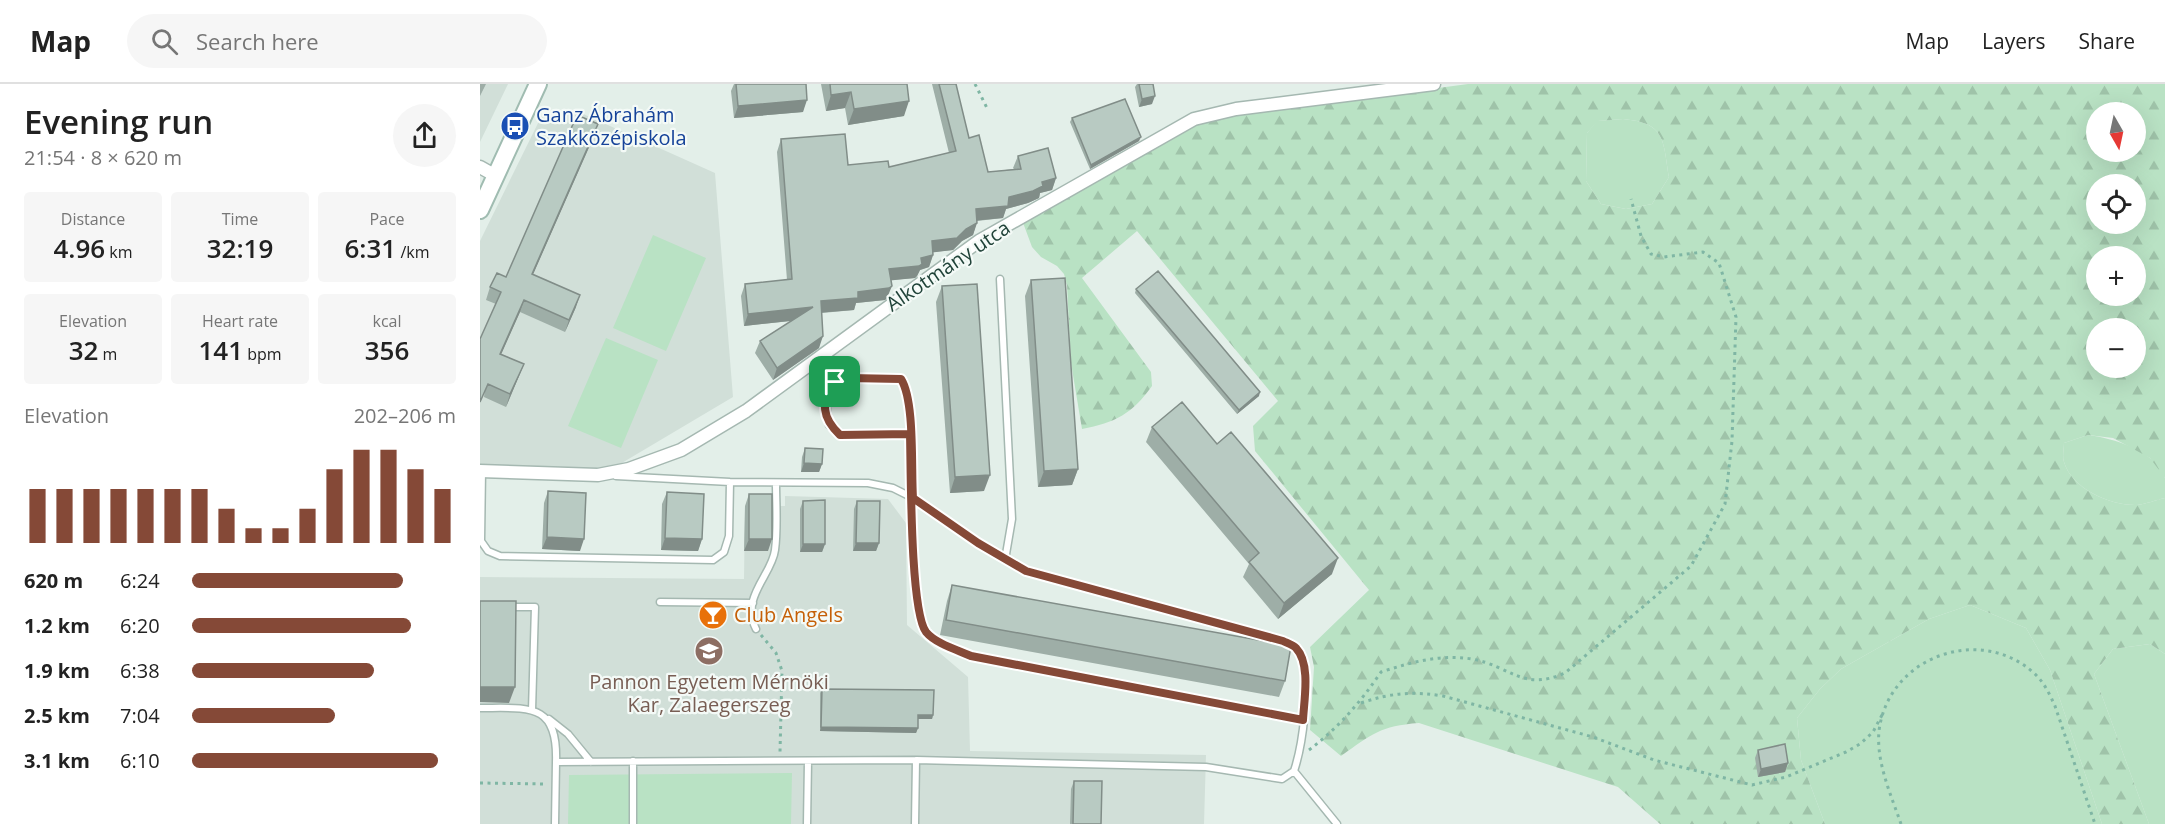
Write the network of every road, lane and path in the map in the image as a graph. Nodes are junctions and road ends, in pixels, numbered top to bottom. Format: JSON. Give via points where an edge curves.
{"nodes":[{"id":1,"x":538,"y":84,"type":"edge"},
{"id":2,"x":975,"y":84,"type":"edge"},
{"id":3,"x":1434,"y":84,"type":"edge"},
{"id":4,"x":988,"y":110,"type":"dead end"},
{"id":5,"x":480,"y":167,"type":"edge"},
{"id":6,"x":496,"y":176,"type":"junction"},
{"id":7,"x":1631,"y":199,"type":"dead end"},
{"id":8,"x":480,"y":210,"type":"edge"},
{"id":9,"x":1000,"y":279,"type":"dead end"},
{"id":10,"x":910,"y":434,"type":"junction"},
{"id":11,"x":481,"y":471,"type":"edge"},
{"id":12,"x":598,"y":475,"type":"junction"},
{"id":13,"x":730,"y":482,"type":"junction"},
{"id":14,"x":776,"y":483,"type":"junction"},
{"id":15,"x":913,"y":498,"type":"junction"},
{"id":16,"x":1005,"y":560,"type":"junction"},
{"id":17,"x":660,"y":602,"type":"dead end"},
{"id":18,"x":753,"y":603,"type":"junction"},
{"id":19,"x":502,"y":607,"type":"edge"},
{"id":20,"x":756,"y":629,"type":"joint"},
{"id":21,"x":1360,"y":703,"type":"junction"},
{"id":22,"x":480,"y":708,"type":"edge"},
{"id":23,"x":532,"y":710,"type":"junction"},
{"id":24,"x":1882,"y":715,"type":"junction"},
{"id":25,"x":546,"y":717,"type":"junction"},
{"id":26,"x":1303,"y":720,"type":"junction"},
{"id":27,"x":1298,"y":759,"type":"junction"},
{"id":28,"x":808,"y":760,"type":"junction"},
{"id":29,"x":916,"y":760,"type":"junction"},
{"id":30,"x":633,"y":761,"type":"junction"},
{"id":31,"x":779,"y":761,"type":"junction"},
{"id":32,"x":556,"y":762,"type":"junction"},
{"id":33,"x":591,"y":762,"type":"junction"},
{"id":34,"x":1294,"y":771,"type":"junction"},
{"id":35,"x":480,"y":783,"type":"edge"},
{"id":36,"x":556,"y":784,"type":"junction"},
{"id":37,"x":555,"y":824,"type":"edge"},
{"id":38,"x":633,"y":824,"type":"edge"},
{"id":39,"x":807,"y":824,"type":"edge"},
{"id":40,"x":915,"y":824,"type":"edge"},
{"id":41,"x":1337,"y":824,"type":"edge"},
{"id":42,"x":1901,"y":824,"type":"edge"},
{"id":43,"x":2095,"y":824,"type":"edge"}],
"edges":[{"from":1,"to":6,"type":"street"},
{"from":2,"to":4,"type":"path"},
{"from":3,"to":12,"type":"street","name":"Alkotmány utca","via":[[1236,109],[1194,119],[979,241],[715,431],[656,461]]},
{"from":5,"to":6,"type":"street"},
{"from":6,"to":8,"type":"street"},
{"from":7,"to":21,"type":"path","via":[[1641,236],[1651,254],[1664,257],[1703,252],[1719,263],[1736,316],[1732,441],[1725,504],[1691,566],[1565,673],[1546,682],[1528,680],[1474,660],[1436,657],[1381,672]]},
{"from":9,"to":16,"type":"lane","via":[[1012,519]]},
{"from":10,"to":10,"type":"lane","via":[[908,390],[901,379],[849,378],[835,382],[825,394],[829,425],[840,435]]},
{"from":10,"to":15,"type":"lane"},
{"from":11,"to":12,"type":"street","name":"Alkotmány utca"},
{"from":11,"to":13,"type":"lane","via":[[481,541],[488,551],[500,556],[713,560],[724,552],[729,536]]},
{"from":12,"to":13,"type":"lane"},
{"from":13,"to":14,"type":"lane"},
{"from":14,"to":15,"type":"lane","via":[[868,483],[893,488]]},
{"from":14,"to":18,"type":"lane","via":[[775,550]]},
{"from":15,"to":16,"type":"lane"},
{"from":15,"to":26,"type":"lane","via":[[919,607],[926,632],[941,642],[971,656]]},
{"from":16,"to":26,"type":"lane","via":[[1051,579],[1283,641],[1296,648],[1302,659]]},
{"from":17,"to":18,"type":"lane"},
{"from":18,"to":20,"type":"lane","via":[[752,621]]},
{"from":19,"to":23,"type":"lane","via":[[535,607]]},
{"from":20,"to":31,"type":"path","via":[[776,653],[782,671]]},
{"from":21,"to":24,"type":"path","via":[[1389,693],[1418,691],[1443,696],[1593,738],[1654,760],[1752,785],[1786,777],[1846,752],[1873,732]]},
{"from":21,"to":27,"type":"path"},
{"from":22,"to":23,"type":"lane"},
{"from":23,"to":25,"type":"lane"},
{"from":24,"to":42,"type":"path","via":[[1879,747]]},
{"from":24,"to":43,"type":"path","via":[[1906,675],[1940,654],[1978,649],[2011,658],[2036,675],[2046,688]]},
{"from":25,"to":32,"type":"lane","via":[[554,730]]},
{"from":25,"to":33,"type":"lane","via":[[568,734]]},
{"from":26,"to":27,"type":"lane"},
{"from":27,"to":34,"type":"lane"},
{"from":28,"to":29,"type":"lane"},
{"from":28,"to":31,"type":"lane"},
{"from":28,"to":39,"type":"lane"},
{"from":29,"to":34,"type":"lane","via":[[1206,767],[1282,779]]},
{"from":29,"to":40,"type":"lane"},
{"from":30,"to":31,"type":"lane"},
{"from":30,"to":33,"type":"lane"},
{"from":30,"to":38,"type":"lane"},
{"from":32,"to":33,"type":"lane"},
{"from":32,"to":36,"type":"lane"},
{"from":34,"to":41,"type":"lane"},
{"from":35,"to":36,"type":"path"},
{"from":36,"to":37,"type":"lane"}]}
